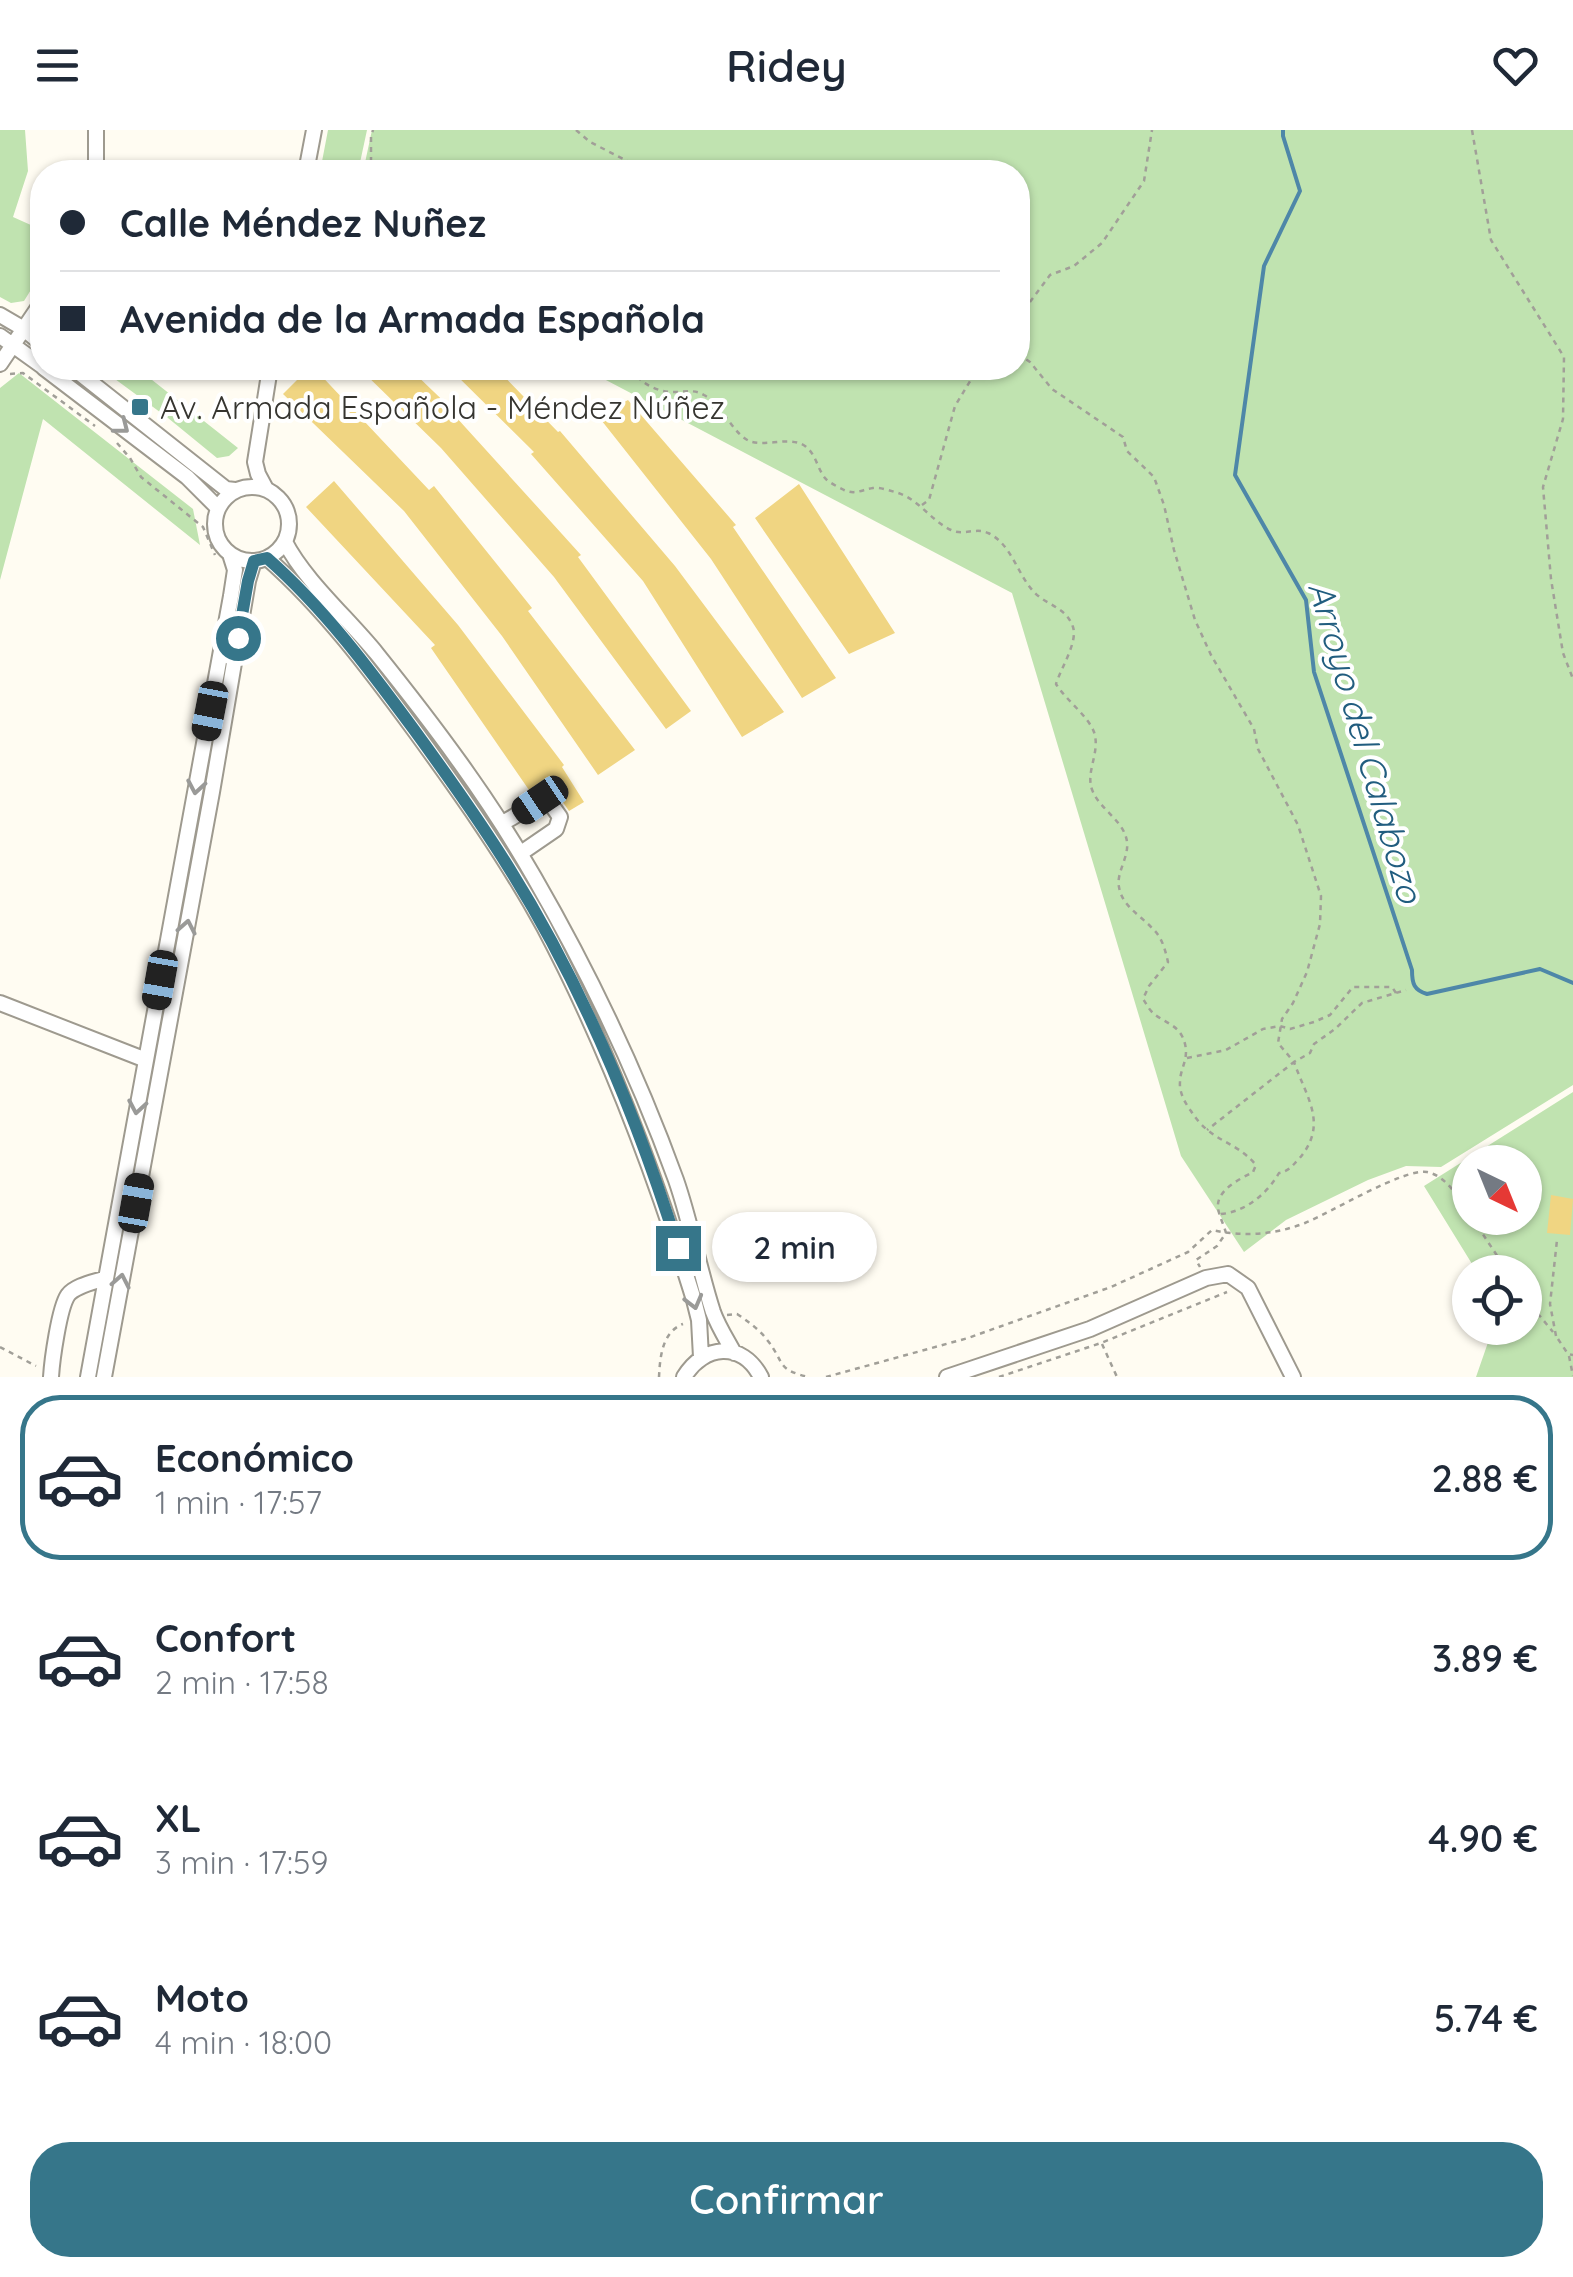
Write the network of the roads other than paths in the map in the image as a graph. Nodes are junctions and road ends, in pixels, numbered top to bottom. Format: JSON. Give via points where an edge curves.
{"nodes":[{"id":1,"x":96,"y":130,"type":"edge"},
{"id":2,"x":314,"y":130,"type":"edge"},
{"id":3,"x":96,"y":160,"type":"edge"},
{"id":4,"x":308,"y":160,"type":"edge"},
{"id":5,"x":0,"y":316,"type":"edge"},
{"id":6,"x":30,"y":320,"type":"edge"},
{"id":7,"x":24,"y":329,"type":"junction"},
{"id":8,"x":30,"y":334,"type":"edge"},
{"id":9,"x":7,"y":340,"type":"edge"},
{"id":10,"x":30,"y":357,"type":"edge"},
{"id":11,"x":0,"y":364,"type":"edge"},
{"id":12,"x":60,"y":380,"type":"edge"},
{"id":13,"x":88,"y":380,"type":"edge"},
{"id":14,"x":268,"y":380,"type":"edge"},
{"id":15,"x":266,"y":489,"type":"junction"},
{"id":16,"x":235,"y":490,"type":"junction"},
{"id":17,"x":218,"y":508,"type":"junction"},
{"id":18,"x":285,"y":542,"type":"junction"},
{"id":19,"x":226,"y":560,"type":"junction"},
{"id":20,"x":261,"y":560,"type":"junction"},
{"id":21,"x":503,"y":822,"type":"junction"},
{"id":22,"x":520,"y":854,"type":"junction"},
{"id":23,"x":0,"y":1003,"type":"edge"},
{"id":24,"x":146,"y":1060,"type":"junction"},
{"id":25,"x":106,"y":1278,"type":"junction"},
{"id":26,"x":734,"y":1352,"type":"junction"},
{"id":27,"x":702,"y":1357,"type":"junction"},
{"id":28,"x":51,"y":1376,"type":"edge"},
{"id":29,"x":88,"y":1377,"type":"edge"},
{"id":30,"x":104,"y":1377,"type":"edge"},
{"id":31,"x":684,"y":1377,"type":"edge"},
{"id":32,"x":760,"y":1377,"type":"edge"},
{"id":33,"x":947,"y":1377,"type":"edge"},
{"id":34,"x":1293,"y":1377,"type":"edge"}],
"edges":[{"from":1,"to":3,"type":"street"},
{"from":2,"to":4,"type":"street"},
{"from":5,"to":7,"type":"street"},
{"from":6,"to":7,"type":"street"},
{"from":7,"to":8,"type":"street"},
{"from":7,"to":9,"type":"street"},
{"from":9,"to":10,"type":"street"},
{"from":9,"to":11,"type":"street"},
{"from":12,"to":17,"type":"street","one_way":true},
{"from":13,"to":16,"type":"street"},
{"from":14,"to":15,"type":"street","via":[[256,462]]},
{"from":15,"to":16,"type":"street"},
{"from":15,"to":18,"type":"street","via":[[280,497],[290,518]]},
{"from":16,"to":17,"type":"street"},
{"from":17,"to":19,"type":"street","via":[[216,534]]},
{"from":18,"to":20,"type":"street"},
{"from":18,"to":21,"type":"street"},
{"from":19,"to":20,"type":"street"},
{"from":19,"to":24,"type":"street","one_way":true,"via":[[235,570]]},
{"from":20,"to":27,"type":"street","one_way":true,"via":[[292,580],[378,681],[543,926],[623,1096],[670,1223]]},
{"from":30,"to":20,"type":"street","one_way":true,"via":[[248,581]]},
{"from":21,"to":22,"type":"street"},
{"from":21,"to":22,"type":"street","via":[[540,800],[548,800],[560,817],[556,828]]},
{"from":22,"to":26,"type":"street","via":[[630,1065],[677,1182],[714,1316]]},
{"from":23,"to":24,"type":"street"},
{"from":24,"to":25,"type":"street","one_way":true},
{"from":25,"to":28,"type":"street","via":[[68,1296]]},
{"from":25,"to":29,"type":"street"},
{"from":26,"to":27,"type":"street"},
{"from":26,"to":32,"type":"street"},
{"from":27,"to":31,"type":"street"},
{"from":33,"to":34,"type":"street","via":[[1228,1274],[1248,1288]]}]}
